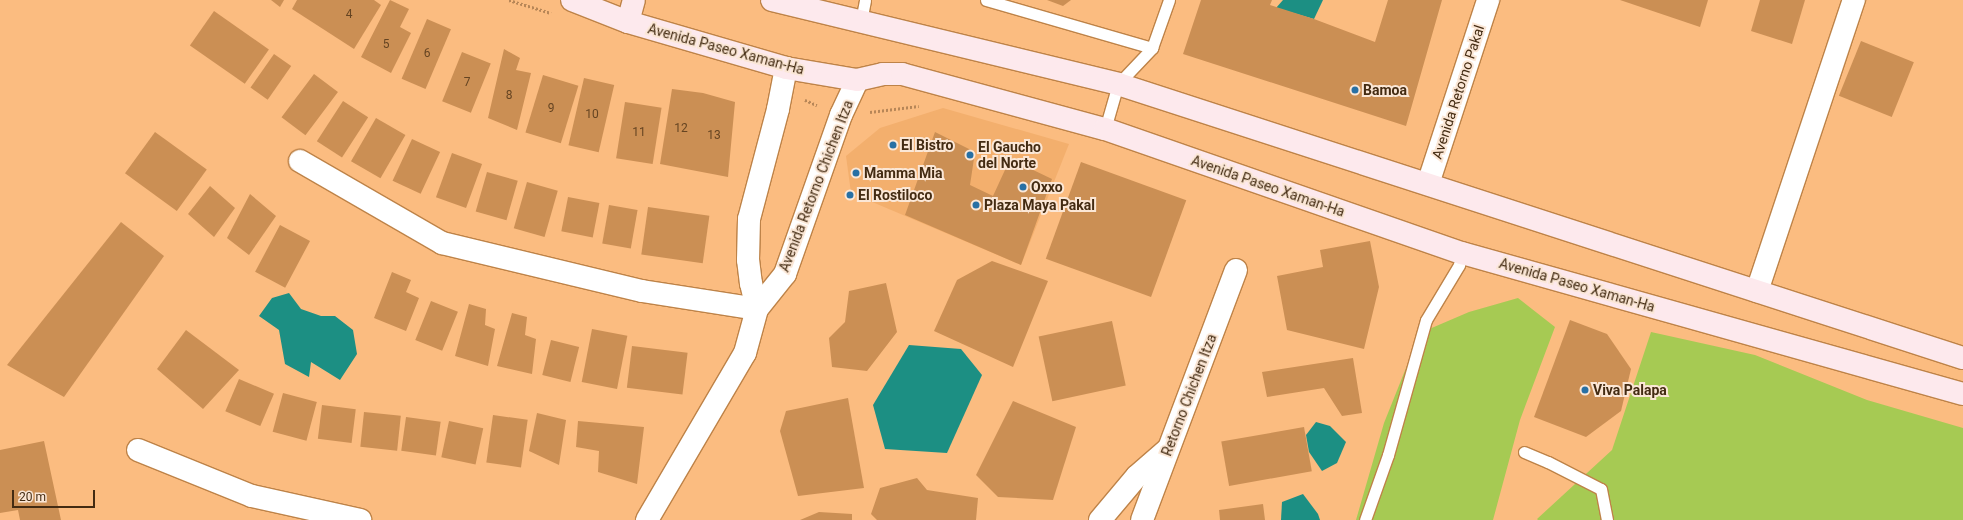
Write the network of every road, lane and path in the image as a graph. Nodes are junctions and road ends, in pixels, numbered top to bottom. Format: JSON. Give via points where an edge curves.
{"nodes":[{"id":1,"x":572,"y":0,"type":"edge"},
{"id":2,"x":634,"y":0,"type":"edge"},
{"id":3,"x":772,"y":0,"type":"edge"},
{"id":4,"x":865,"y":0,"type":"edge"},
{"id":5,"x":986,"y":0,"type":"edge"},
{"id":6,"x":1169,"y":0,"type":"edge"},
{"id":7,"x":1488,"y":0,"type":"edge"},
{"id":8,"x":1854,"y":0,"type":"edge"},
{"id":9,"x":861,"y":21,"type":"junction"},
{"id":10,"x":628,"y":22,"type":"junction"},
{"id":11,"x":1152,"y":48,"type":"junction"},
{"id":12,"x":786,"y":68,"type":"junction"},
{"id":13,"x":857,"y":80,"type":"junction"},
{"id":14,"x":1118,"y":84,"type":"junction"},
{"id":15,"x":1105,"y":129,"type":"junction"},
{"id":16,"x":300,"y":161,"type":"dead end"},
{"id":17,"x":1428,"y":184,"type":"junction"},
{"id":18,"x":1462,"y":253,"type":"junction"},
{"id":19,"x":1236,"y":270,"type":"dead end"},
{"id":20,"x":1757,"y":291,"type":"junction"},
{"id":21,"x":757,"y":309,"type":"junction"},
{"id":22,"x":1963,"y":358,"type":"edge"},
{"id":23,"x":1963,"y":394,"type":"edge"},
{"id":24,"x":1169,"y":449,"type":"junction"},
{"id":25,"x":138,"y":450,"type":"dead end"},
{"id":26,"x":1524,"y":452,"type":"dead end"},
{"id":27,"x":360,"y":520,"type":"edge"},
{"id":28,"x":647,"y":520,"type":"edge"},
{"id":29,"x":1100,"y":520,"type":"edge"},
{"id":30,"x":1142,"y":520,"type":"edge"},
{"id":31,"x":1366,"y":520,"type":"edge"},
{"id":32,"x":1607,"y":520,"type":"edge"}],
"edges":[{"from":1,"to":10,"type":"main road","name":"Avenida Paseo Xaman-Ha"},
{"from":2,"to":10,"type":"main road"},
{"from":3,"to":9,"type":"main road"},
{"from":4,"to":9,"type":"lane"},
{"from":5,"to":11,"type":"lane"},
{"from":6,"to":11,"type":"lane"},
{"from":7,"to":17,"type":"street","name":"Avenida Retorno Pakal"},
{"from":8,"to":20,"type":"street"},
{"from":9,"to":14,"type":"main road"},
{"from":10,"to":12,"type":"main road","name":"Avenida Paseo Xaman-Ha"},
{"from":11,"to":14,"type":"lane"},
{"from":12,"to":13,"type":"main road","name":"Avenida Paseo Xaman-Ha"},
{"from":12,"to":21,"type":"street","name":"Avenida Retorno Chichen Itza","via":[[778,110],[749,219],[748,260]]},
{"from":13,"to":15,"type":"main road","name":"Avenida Paseo Xaman-Ha","via":[[883,74],[902,74]]},
{"from":13,"to":21,"type":"street","name":"Avenida Retorno Chichen Itza","via":[[841,115],[784,274]]},
{"from":14,"to":15,"type":"lane"},
{"from":14,"to":17,"type":"main road"},
{"from":15,"to":18,"type":"main road","name":"Avenida Paseo Xaman-Ha"},
{"from":16,"to":21,"type":"street","via":[[442,243],[642,291]]},
{"from":17,"to":20,"type":"main road"},
{"from":18,"to":23,"type":"main road","name":"Avenida Paseo Xaman-Ha"},
{"from":18,"to":31,"type":"lane","via":[[1459,265],[1426,320],[1388,455]]},
{"from":19,"to":24,"type":"street","name":"Retorno Chichen Itza"},
{"from":20,"to":22,"type":"main road"},
{"from":21,"to":28,"type":"street","name":"Avenida Retorno Chichen Itza","via":[[745,353]]},
{"from":24,"to":29,"type":"street","via":[[1137,476]]},
{"from":24,"to":30,"type":"street","name":"Retorno Chichen Itza"},
{"from":25,"to":27,"type":"street","via":[[252,496]]},
{"from":26,"to":32,"type":"lane","via":[[1601,489]]}]}
